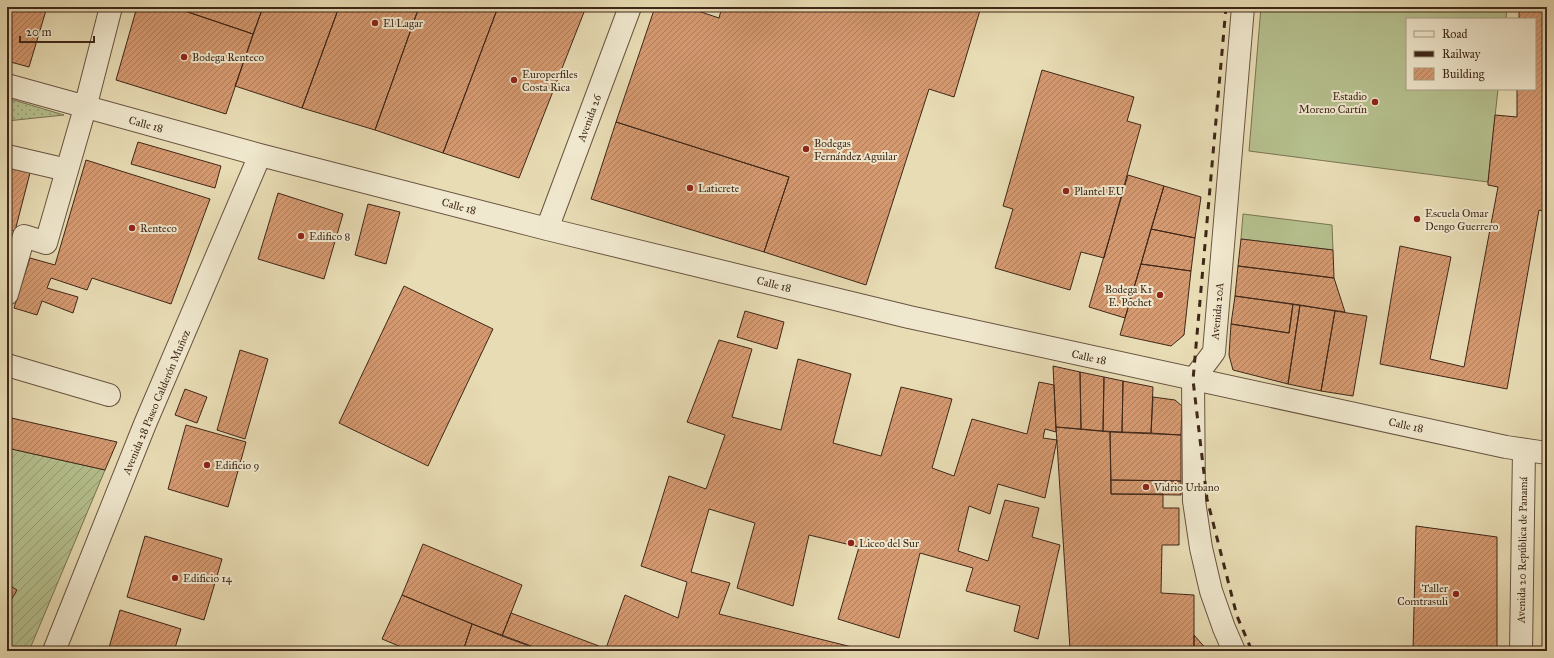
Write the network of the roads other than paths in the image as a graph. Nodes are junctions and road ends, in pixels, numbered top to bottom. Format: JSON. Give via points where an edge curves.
{"nodes":[{"id":1,"x":111,"y":7,"type":"edge"},
{"id":2,"x":630,"y":7,"type":"edge"},
{"id":3,"x":1243,"y":7,"type":"edge"},
{"id":4,"x":7,"y":86,"type":"edge"},
{"id":5,"x":85,"y":108,"type":"junction"},
{"id":6,"x":260,"y":155,"type":"junction"},
{"id":7,"x":7,"y":156,"type":"edge"},
{"id":8,"x":67,"y":170,"type":"junction"},
{"id":9,"x":547,"y":229,"type":"junction"},
{"id":10,"x":7,"y":294,"type":"edge"},
{"id":11,"x":7,"y":365,"type":"edge"},
{"id":12,"x":1193,"y":380,"type":"junction"},
{"id":13,"x":109,"y":395,"type":"dead end"},
{"id":14,"x":1524,"y":450,"type":"junction"},
{"id":15,"x":1547,"y":453,"type":"edge"},
{"id":16,"x":54,"y":651,"type":"edge"},
{"id":17,"x":1234,"y":651,"type":"edge"},
{"id":18,"x":1521,"y":651,"type":"edge"}],
"edges":[{"from":1,"to":5,"type":"street"},
{"from":2,"to":9,"type":"street","name":"Avenida 26"},
{"from":3,"to":12,"type":"street","name":"Avenida 20A","via":[[1214,352]]},
{"from":4,"to":5,"type":"street","name":"Calle 18"},
{"from":5,"to":6,"type":"street","name":"Calle 18"},
{"from":5,"to":8,"type":"street"},
{"from":6,"to":9,"type":"street","name":"Calle 18"},
{"from":6,"to":16,"type":"street","name":"Avenida 28 Paseo Calderón Muñoz","via":[[146,424]]},
{"from":7,"to":8,"type":"street"},
{"from":8,"to":10,"type":"street","via":[[46,243],[24,236]]},
{"from":9,"to":12,"type":"street","name":"Calle 18","via":[[909,317]]},
{"from":11,"to":13,"type":"street"},
{"from":12,"to":14,"type":"street","name":"Calle 18"},
{"from":12,"to":17,"type":"street","via":[[1194,501],[1211,590]]},
{"from":14,"to":15,"type":"street","name":"Calle 18"},
{"from":14,"to":18,"type":"street","name":"Avenida 20 República de Panamá"}]}
